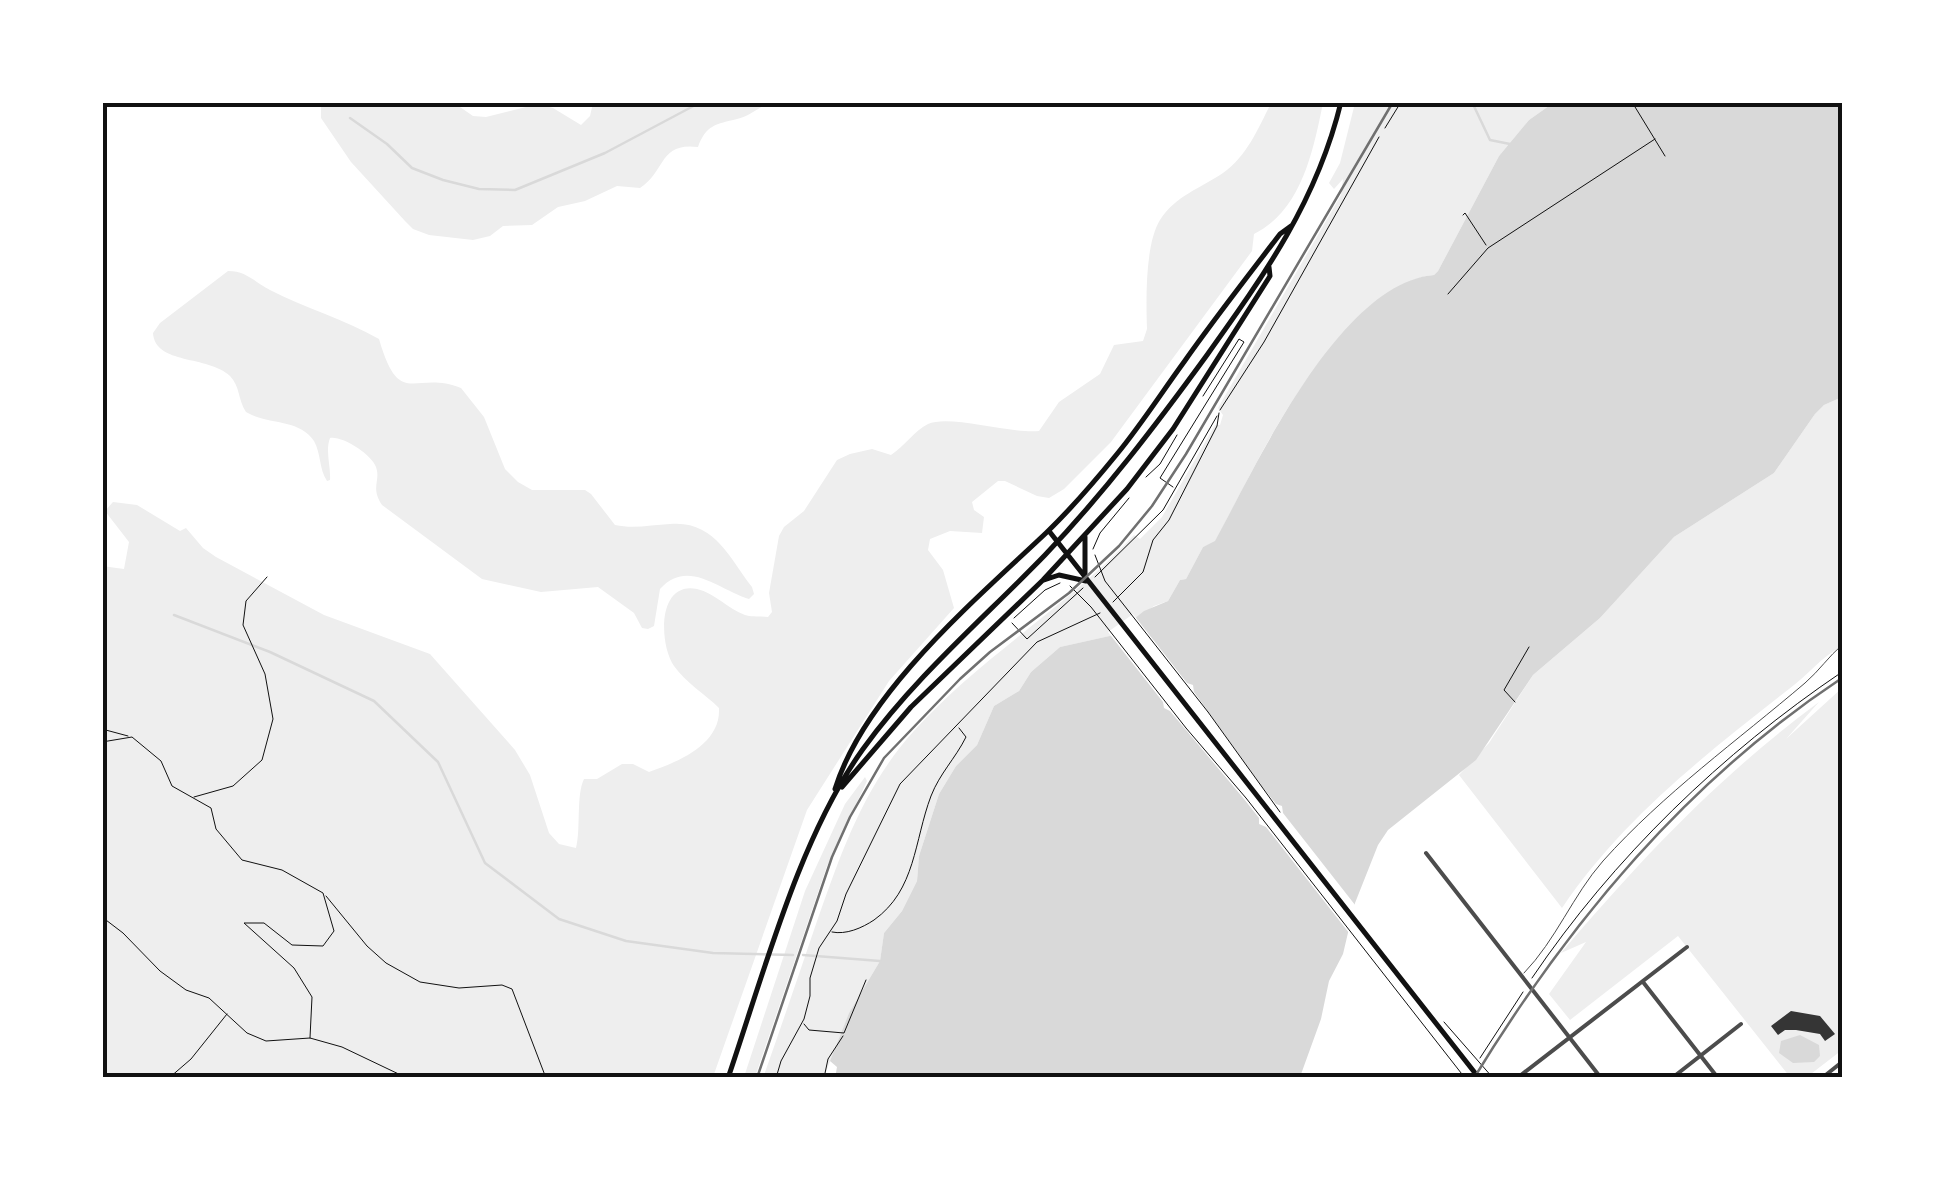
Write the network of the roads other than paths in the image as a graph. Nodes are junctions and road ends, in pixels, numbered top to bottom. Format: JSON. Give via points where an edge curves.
{"nodes":[{"id":1,"x":1340,"y":102,"type":"edge"},
{"id":2,"x":1293,"y":225,"type":"junction"},
{"id":3,"x":1269,"y":264,"type":"junction"},
{"id":4,"x":1049,"y":531,"type":"junction"},
{"id":5,"x":1085,"y":537,"type":"junction"},
{"id":6,"x":1066,"y":554,"type":"junction"},
{"id":7,"x":1089,"y":579,"type":"junction"},
{"id":8,"x":1043,"y":580,"type":"junction"},
{"id":9,"x":1842,"y":644,"type":"edge"},
{"id":10,"x":833,"y":797,"type":"junction"},
{"id":11,"x":1426,"y":853,"type":"dead end"},
{"id":12,"x":1687,"y":948,"type":"dead end"},
{"id":13,"x":1522,"y":976,"type":"junction"},
{"id":14,"x":1643,"y":982,"type":"junction"},
{"id":15,"x":1741,"y":1024,"type":"dead end"},
{"id":16,"x":1570,"y":1038,"type":"junction"},
{"id":17,"x":1701,"y":1056,"type":"junction"},
{"id":18,"x":1842,"y":1062,"type":"edge"},
{"id":19,"x":1830,"y":1072,"type":"junction"},
{"id":20,"x":1521,"y":1075,"type":"edge"},
{"id":21,"x":728,"y":1078,"type":"edge"},
{"id":22,"x":1478,"y":1078,"type":"edge"},
{"id":23,"x":1601,"y":1078,"type":"edge"},
{"id":24,"x":1672,"y":1078,"type":"edge"},
{"id":25,"x":1718,"y":1078,"type":"edge"},
{"id":26,"x":1822,"y":1078,"type":"edge"},
{"id":27,"x":1834,"y":1078,"type":"edge"}],
"edges":[{"from":1,"to":2,"type":"main road","via":[[1318,178]]},
{"from":2,"to":3,"type":"main road"},
{"from":2,"to":4,"type":"main road"},
{"from":3,"to":5,"type":"main road","via":[[1270,276],[1163,443]]},
{"from":3,"to":10,"type":"main road","via":[[1098,498],[892,712]]},
{"from":4,"to":6,"type":"main road"},
{"from":4,"to":10,"type":"main road","via":[[976,597],[900,682],[844,763]]},
{"from":5,"to":6,"type":"main road"},
{"from":5,"to":7,"type":"main road"},
{"from":6,"to":7,"type":"main road"},
{"from":6,"to":8,"type":"main road"},
{"from":7,"to":8,"type":"main road"},
{"from":7,"to":22,"type":"main road"},
{"from":8,"to":10,"type":"main road","via":[[893,726]]},
{"from":9,"to":13,"type":"lane","via":[[1606,858]]},
{"from":10,"to":21,"type":"main road"},
{"from":11,"to":13,"type":"street"},
{"from":12,"to":14,"type":"street"},
{"from":13,"to":16,"type":"street"},
{"from":14,"to":16,"type":"street"},
{"from":14,"to":17,"type":"street"},
{"from":15,"to":17,"type":"street"},
{"from":16,"to":20,"type":"street"},
{"from":16,"to":23,"type":"street"},
{"from":17,"to":24,"type":"street"},
{"from":17,"to":25,"type":"street"},
{"from":18,"to":19,"type":"street"},
{"from":19,"to":26,"type":"street"},
{"from":19,"to":27,"type":"street"}]}
